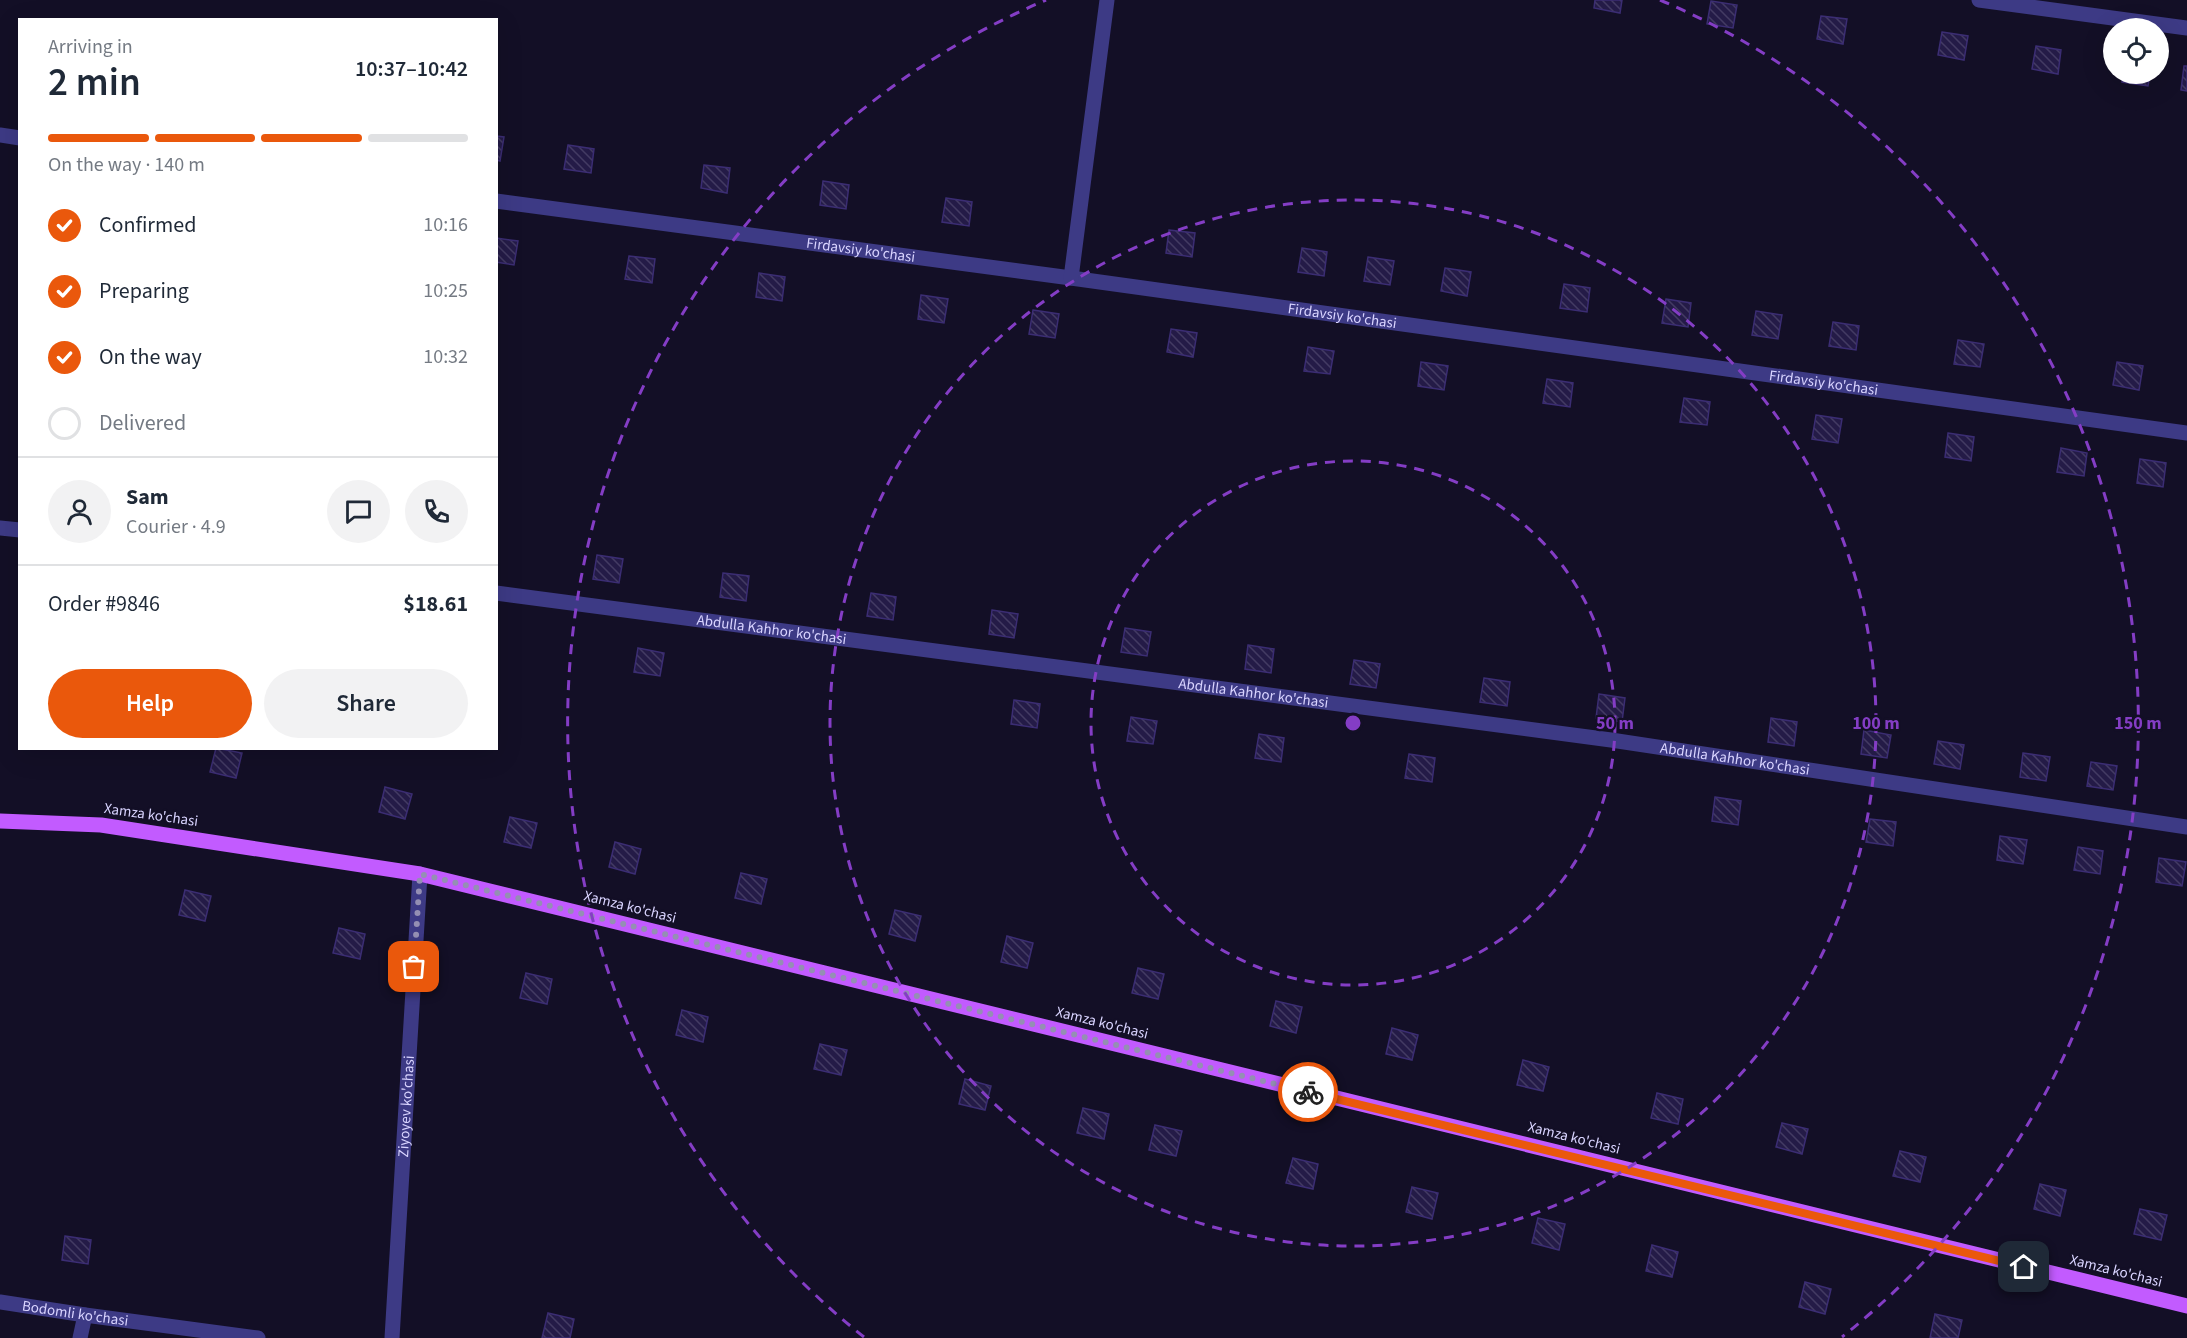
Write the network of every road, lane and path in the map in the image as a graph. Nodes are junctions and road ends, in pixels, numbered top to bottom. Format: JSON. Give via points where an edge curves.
{"nodes":[{"id":1,"x":1107,"y":0,"type":"edge"},
{"id":2,"x":1979,"y":0,"type":"edge"},
{"id":3,"x":2187,"y":28,"type":"edge"},
{"id":4,"x":0,"y":135,"type":"edge"},
{"id":5,"x":18,"y":138,"type":"edge"},
{"id":6,"x":498,"y":201,"type":"edge"},
{"id":7,"x":1071,"y":278,"type":"junction"},
{"id":8,"x":2187,"y":433,"type":"edge"},
{"id":9,"x":0,"y":528,"type":"edge"},
{"id":10,"x":18,"y":530,"type":"edge"},
{"id":11,"x":498,"y":593,"type":"edge"},
{"id":12,"x":0,"y":821,"type":"edge"},
{"id":13,"x":2186,"y":822,"type":"edge"},
{"id":14,"x":420,"y":874,"type":"junction"},
{"id":15,"x":0,"y":1302,"type":"edge"},
{"id":16,"x":2187,"y":1306,"type":"edge"},
{"id":17,"x":85,"y":1316,"type":"junction"},
{"id":18,"x":80,"y":1338,"type":"edge"},
{"id":19,"x":258,"y":1338,"type":"edge"},
{"id":20,"x":392,"y":1338,"type":"edge"}],
"edges":[{"from":1,"to":7,"type":"street"},
{"from":2,"to":3,"type":"street"},
{"from":4,"to":5,"type":"street"},
{"from":6,"to":7,"type":"street","name":"Firdavsiy ko'chasi"},
{"from":7,"to":8,"type":"street","name":"Firdavsiy ko'chasi"},
{"from":9,"to":10,"type":"street"},
{"from":11,"to":13,"type":"street","name":"Abdulla Kahhor ko'chasi","via":[[1599,739]]},
{"from":12,"to":14,"type":"main road","name":"Xamza ko'chasi","via":[[101,825]]},
{"from":14,"to":16,"type":"main road","name":"Xamza ko'chasi"},
{"from":14,"to":20,"type":"street","name":"Ziyoyev ko'chasi"},
{"from":15,"to":17,"type":"street","name":"Bodomli ko'chasi"},
{"from":17,"to":18,"type":"street"},
{"from":17,"to":19,"type":"street","name":"Bodomli ko'chasi"}]}
